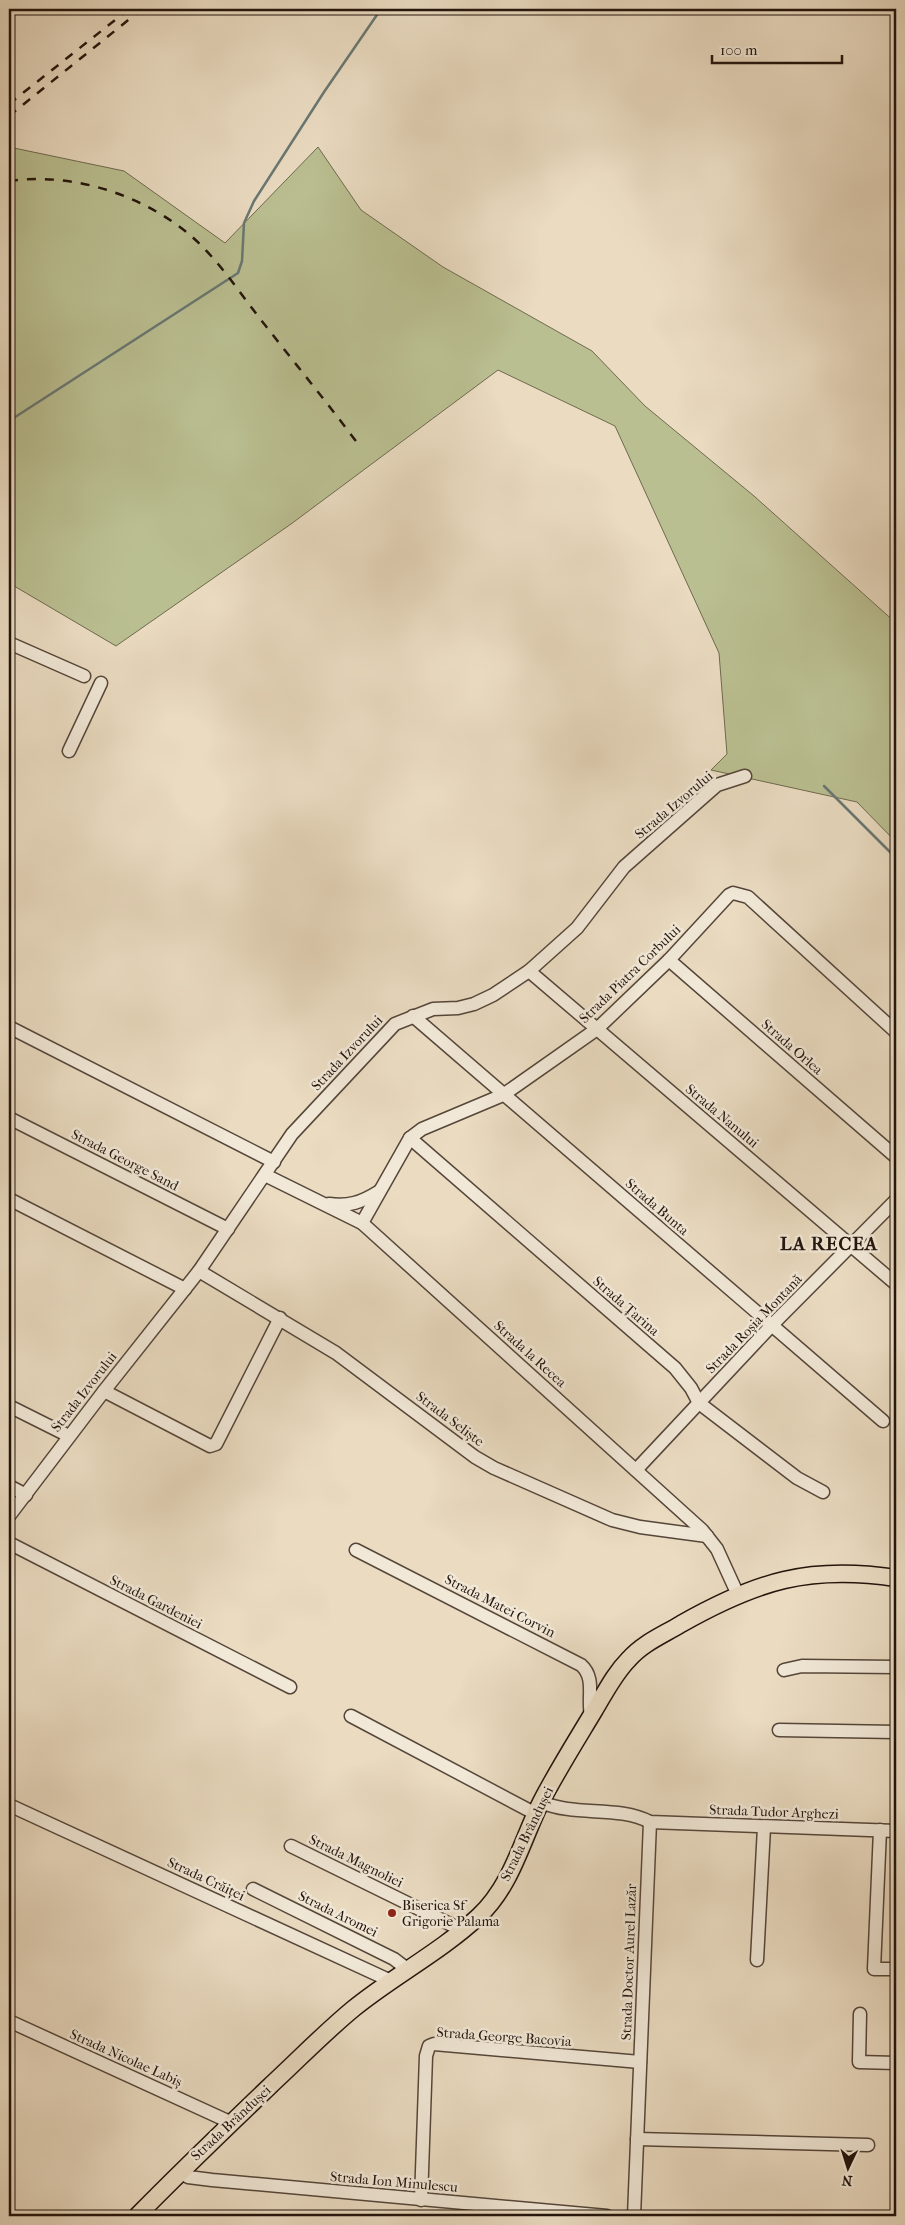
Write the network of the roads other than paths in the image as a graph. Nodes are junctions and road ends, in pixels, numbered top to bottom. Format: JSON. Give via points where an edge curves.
{"nodes":[{"id":1,"x":9,"y":643,"type":"edge"},
{"id":2,"x":84,"y":676,"type":"dead end"},
{"id":3,"x":101,"y":683,"type":"dead end"},
{"id":4,"x":69,"y":751,"type":"dead end"},
{"id":5,"x":744,"y":776,"type":"dead end"},
{"id":6,"x":669,"y":960,"type":"junction"},
{"id":7,"x":529,"y":971,"type":"junction"},
{"id":8,"x":413,"y":1016,"type":"junction"},
{"id":9,"x":9,"y":1027,"type":"edge"},
{"id":10,"x":597,"y":1029,"type":"junction"},
{"id":11,"x":896,"y":1032,"type":"edge"},
{"id":12,"x":503,"y":1095,"type":"junction"},
{"id":13,"x":9,"y":1118,"type":"edge"},
{"id":14,"x":410,"y":1138,"type":"junction"},
{"id":15,"x":896,"y":1157,"type":"edge"},
{"id":16,"x":274,"y":1162,"type":"junction"},
{"id":17,"x":265,"y":1175,"type":"junction"},
{"id":18,"x":380,"y":1190,"type":"junction"},
{"id":19,"x":9,"y":1199,"type":"edge"},
{"id":20,"x":896,"y":1200,"type":"edge"},
{"id":21,"x":323,"y":1204,"type":"junction"},
{"id":22,"x":362,"y":1223,"type":"junction"},
{"id":23,"x":228,"y":1229,"type":"junction"},
{"id":24,"x":851,"y":1246,"type":"junction"},
{"id":25,"x":199,"y":1271,"type":"junction"},
{"id":26,"x":896,"y":1284,"type":"edge"},
{"id":27,"x":185,"y":1289,"type":"junction"},
{"id":28,"x":280,"y":1318,"type":"junction"},
{"id":29,"x":772,"y":1325,"type":"junction"},
{"id":30,"x":104,"y":1391,"type":"junction"},
{"id":31,"x":699,"y":1403,"type":"junction"},
{"id":32,"x":9,"y":1406,"type":"edge"},
{"id":33,"x":883,"y":1421,"type":"dead end"},
{"id":34,"x":69,"y":1436,"type":"junction"},
{"id":35,"x":636,"y":1470,"type":"junction"},
{"id":36,"x":9,"y":1486,"type":"edge"},
{"id":37,"x":822,"y":1492,"type":"dead end"},
{"id":38,"x":26,"y":1495,"type":"junction"},
{"id":39,"x":9,"y":1516,"type":"edge"},
{"id":40,"x":707,"y":1536,"type":"junction"},
{"id":41,"x":9,"y":1543,"type":"edge"},
{"id":42,"x":356,"y":1550,"type":"dead end"},
{"id":43,"x":896,"y":1578,"type":"edge"},
{"id":44,"x":738,"y":1595,"type":"junction"},
{"id":45,"x":896,"y":1667,"type":"edge"},
{"id":46,"x":784,"y":1670,"type":"dead end"},
{"id":47,"x":290,"y":1687,"type":"dead end"},
{"id":48,"x":351,"y":1716,"type":"dead end"},
{"id":49,"x":591,"y":1716,"type":"junction"},
{"id":50,"x":779,"y":1730,"type":"dead end"},
{"id":51,"x":896,"y":1732,"type":"edge"},
{"id":52,"x":9,"y":1805,"type":"edge"},
{"id":53,"x":539,"y":1808,"type":"junction"},
{"id":54,"x":650,"y":1822,"type":"junction"},
{"id":55,"x":764,"y":1827,"type":"junction"},
{"id":56,"x":880,"y":1830,"type":"junction"},
{"id":57,"x":896,"y":1831,"type":"edge"},
{"id":58,"x":291,"y":1846,"type":"dead end"},
{"id":59,"x":253,"y":1889,"type":"dead end"},
{"id":60,"x":462,"y":1930,"type":"junction"},
{"id":61,"x":757,"y":1960,"type":"dead end"},
{"id":62,"x":407,"y":1969,"type":"junction"},
{"id":63,"x":896,"y":1969,"type":"edge"},
{"id":64,"x":391,"y":1980,"type":"junction"},
{"id":65,"x":860,"y":2014,"type":"dead end"},
{"id":66,"x":9,"y":2021,"type":"edge"},
{"id":67,"x":640,"y":2062,"type":"junction"},
{"id":68,"x":896,"y":2063,"type":"edge"},
{"id":69,"x":232,"y":2123,"type":"junction"},
{"id":70,"x":637,"y":2139,"type":"junction"},
{"id":71,"x":868,"y":2145,"type":"dead end"},
{"id":72,"x":180,"y":2172,"type":"junction"},
{"id":73,"x":421,"y":2200,"type":"junction"},
{"id":74,"x":137,"y":2216,"type":"edge"},
{"id":75,"x":607,"y":2216,"type":"edge"},
{"id":76,"x":634,"y":2216,"type":"edge"}],
"edges":[{"from":1,"to":2,"type":"street"},
{"from":3,"to":4,"type":"street"},
{"from":5,"to":7,"type":"street","name":"Strada Izvorului","via":[[717,786],[631,861],[577,928]]},
{"from":6,"to":10,"type":"street","name":"Strada Piatra Corbului"},
{"from":6,"to":11,"type":"street","name":"Strada Piatra Corbului","via":[[729,895],[740,893]]},
{"from":6,"to":15,"type":"street","name":"Strada Orlea"},
{"from":7,"to":8,"type":"street","name":"Strada Izvorului","via":[[474,1004]]},
{"from":7,"to":10,"type":"street","name":"Strada Nanului"},
{"from":8,"to":12,"type":"street","name":"Strada Bunta"},
{"from":8,"to":16,"type":"street","name":"Strada Izvorului","via":[[395,1024],[292,1134]]},
{"from":9,"to":16,"type":"street"},
{"from":10,"to":12,"type":"street","name":"Strada Piatra Corbului"},
{"from":10,"to":24,"type":"street","name":"Strada Nanului"},
{"from":12,"to":14,"type":"street","name":"Strada Piatra Corbului","via":[[422,1128]]},
{"from":12,"to":29,"type":"street","name":"Strada Bunta"},
{"from":13,"to":23,"type":"street","name":"Strada George Sand"},
{"from":14,"to":18,"type":"street","name":"Strada Piatra Corbului"},
{"from":14,"to":31,"type":"street","name":"Strada Țarina","via":[[675,1368]]},
{"from":16,"to":17,"type":"street","name":"Strada Izvorului"},
{"from":17,"to":21,"type":"street","name":"Strada la Recea"},
{"from":17,"to":23,"type":"street","name":"Strada Izvorului"},
{"from":18,"to":21,"type":"street","via":[[353,1204]]},
{"from":18,"to":22,"type":"street","name":"Strada Piatra Corbului"},
{"from":19,"to":27,"type":"street"},
{"from":20,"to":24,"type":"street","name":"Strada Roșia Montană"},
{"from":21,"to":22,"type":"street","name":"Strada la Recea"},
{"from":22,"to":35,"type":"street","name":"Strada la Recea"},
{"from":23,"to":25,"type":"street","name":"Strada Izvorului"},
{"from":24,"to":26,"type":"street","name":"Strada Nanului"},
{"from":24,"to":29,"type":"street","name":"Strada Roșia Montană"},
{"from":25,"to":27,"type":"street","name":"Strada Izvorului"},
{"from":25,"to":28,"type":"street","name":"Strada Seliște"},
{"from":27,"to":30,"type":"street","name":"Strada Izvorului"},
{"from":28,"to":30,"type":"street","via":[[216,1444],[210,1446]]},
{"from":28,"to":40,"type":"street","name":"Strada Seliște","via":[[336,1353],[494,1468],[612,1520]]},
{"from":29,"to":31,"type":"street","name":"Strada Roșia Montană"},
{"from":29,"to":33,"type":"street","name":"Strada Bunta"},
{"from":30,"to":34,"type":"street","name":"Strada Izvorului"},
{"from":31,"to":35,"type":"street","name":"Strada Roșia Montană"},
{"from":31,"to":37,"type":"street","name":"Strada Țarina","via":[[797,1478]]},
{"from":32,"to":34,"type":"street"},
{"from":34,"to":38,"type":"street","name":"Strada Izvorului"},
{"from":35,"to":40,"type":"street","name":"Strada la Recea"},
{"from":36,"to":38,"type":"street"},
{"from":38,"to":39,"type":"street","name":"Strada Izvorului"},
{"from":40,"to":44,"type":"street","name":"Strada la Recea","via":[[717,1549]]},
{"from":41,"to":47,"type":"street","name":"Strada Gardeniei"},
{"from":42,"to":49,"type":"street","name":"Strada Matei Corvin","via":[[581,1665],[588,1670],[590,1678]]},
{"from":43,"to":44,"type":"main road","name":"Strada Brândușei","via":[[816,1573],[789,1578]]},
{"from":44,"to":49,"type":"main road","name":"Strada Brândușei","via":[[639,1650],[617,1673]]},
{"from":45,"to":46,"type":"street","via":[[802,1666]]},
{"from":48,"to":53,"type":"street"},
{"from":49,"to":53,"type":"main road","name":"Strada Brândușei"},
{"from":50,"to":51,"type":"street"},
{"from":52,"to":64,"type":"street","name":"Strada Crăiței"},
{"from":53,"to":54,"type":"street","via":[[636,1815]]},
{"from":53,"to":60,"type":"main road","name":"Strada Brândușei","via":[[500,1891]]},
{"from":54,"to":55,"type":"street","name":"Strada Tudor Arghezi"},
{"from":54,"to":67,"type":"street","name":"Strada Doctor Aurel Lazăr"},
{"from":55,"to":56,"type":"street","name":"Strada Tudor Arghezi"},
{"from":55,"to":61,"type":"street"},
{"from":56,"to":57,"type":"street","name":"Strada Tudor Arghezi"},
{"from":56,"to":63,"type":"street","via":[[874,1969]]},
{"from":58,"to":60,"type":"street","name":"Strada Magnoliei"},
{"from":59,"to":62,"type":"street","name":"Strada Aromei","via":[[394,1958]]},
{"from":60,"to":62,"type":"main road","name":"Strada Brândușei"},
{"from":62,"to":64,"type":"main road","name":"Strada Brândușei"},
{"from":64,"to":69,"type":"main road","name":"Strada Brândușei","via":[[334,2026]]},
{"from":65,"to":68,"type":"street","via":[[859,2062]]},
{"from":66,"to":69,"type":"street","name":"Strada Nicolae Labiș"},
{"from":67,"to":70,"type":"street","name":"Strada Doctor Aurel Lazăr"},
{"from":67,"to":73,"type":"street","name":"Strada George Bacovia","via":[[430,2046],[426,2056]]},
{"from":69,"to":72,"type":"main road","name":"Strada Brândușei"},
{"from":70,"to":71,"type":"street"},
{"from":70,"to":76,"type":"street","name":"Strada Doctor Aurel Lazăr"},
{"from":72,"to":73,"type":"street","name":"Strada Ion Minulescu","via":[[188,2177],[212,2180]]},
{"from":72,"to":74,"type":"main road","name":"Strada Brândușei"},
{"from":73,"to":75,"type":"street","name":"Strada Ion Minulescu"}]}
